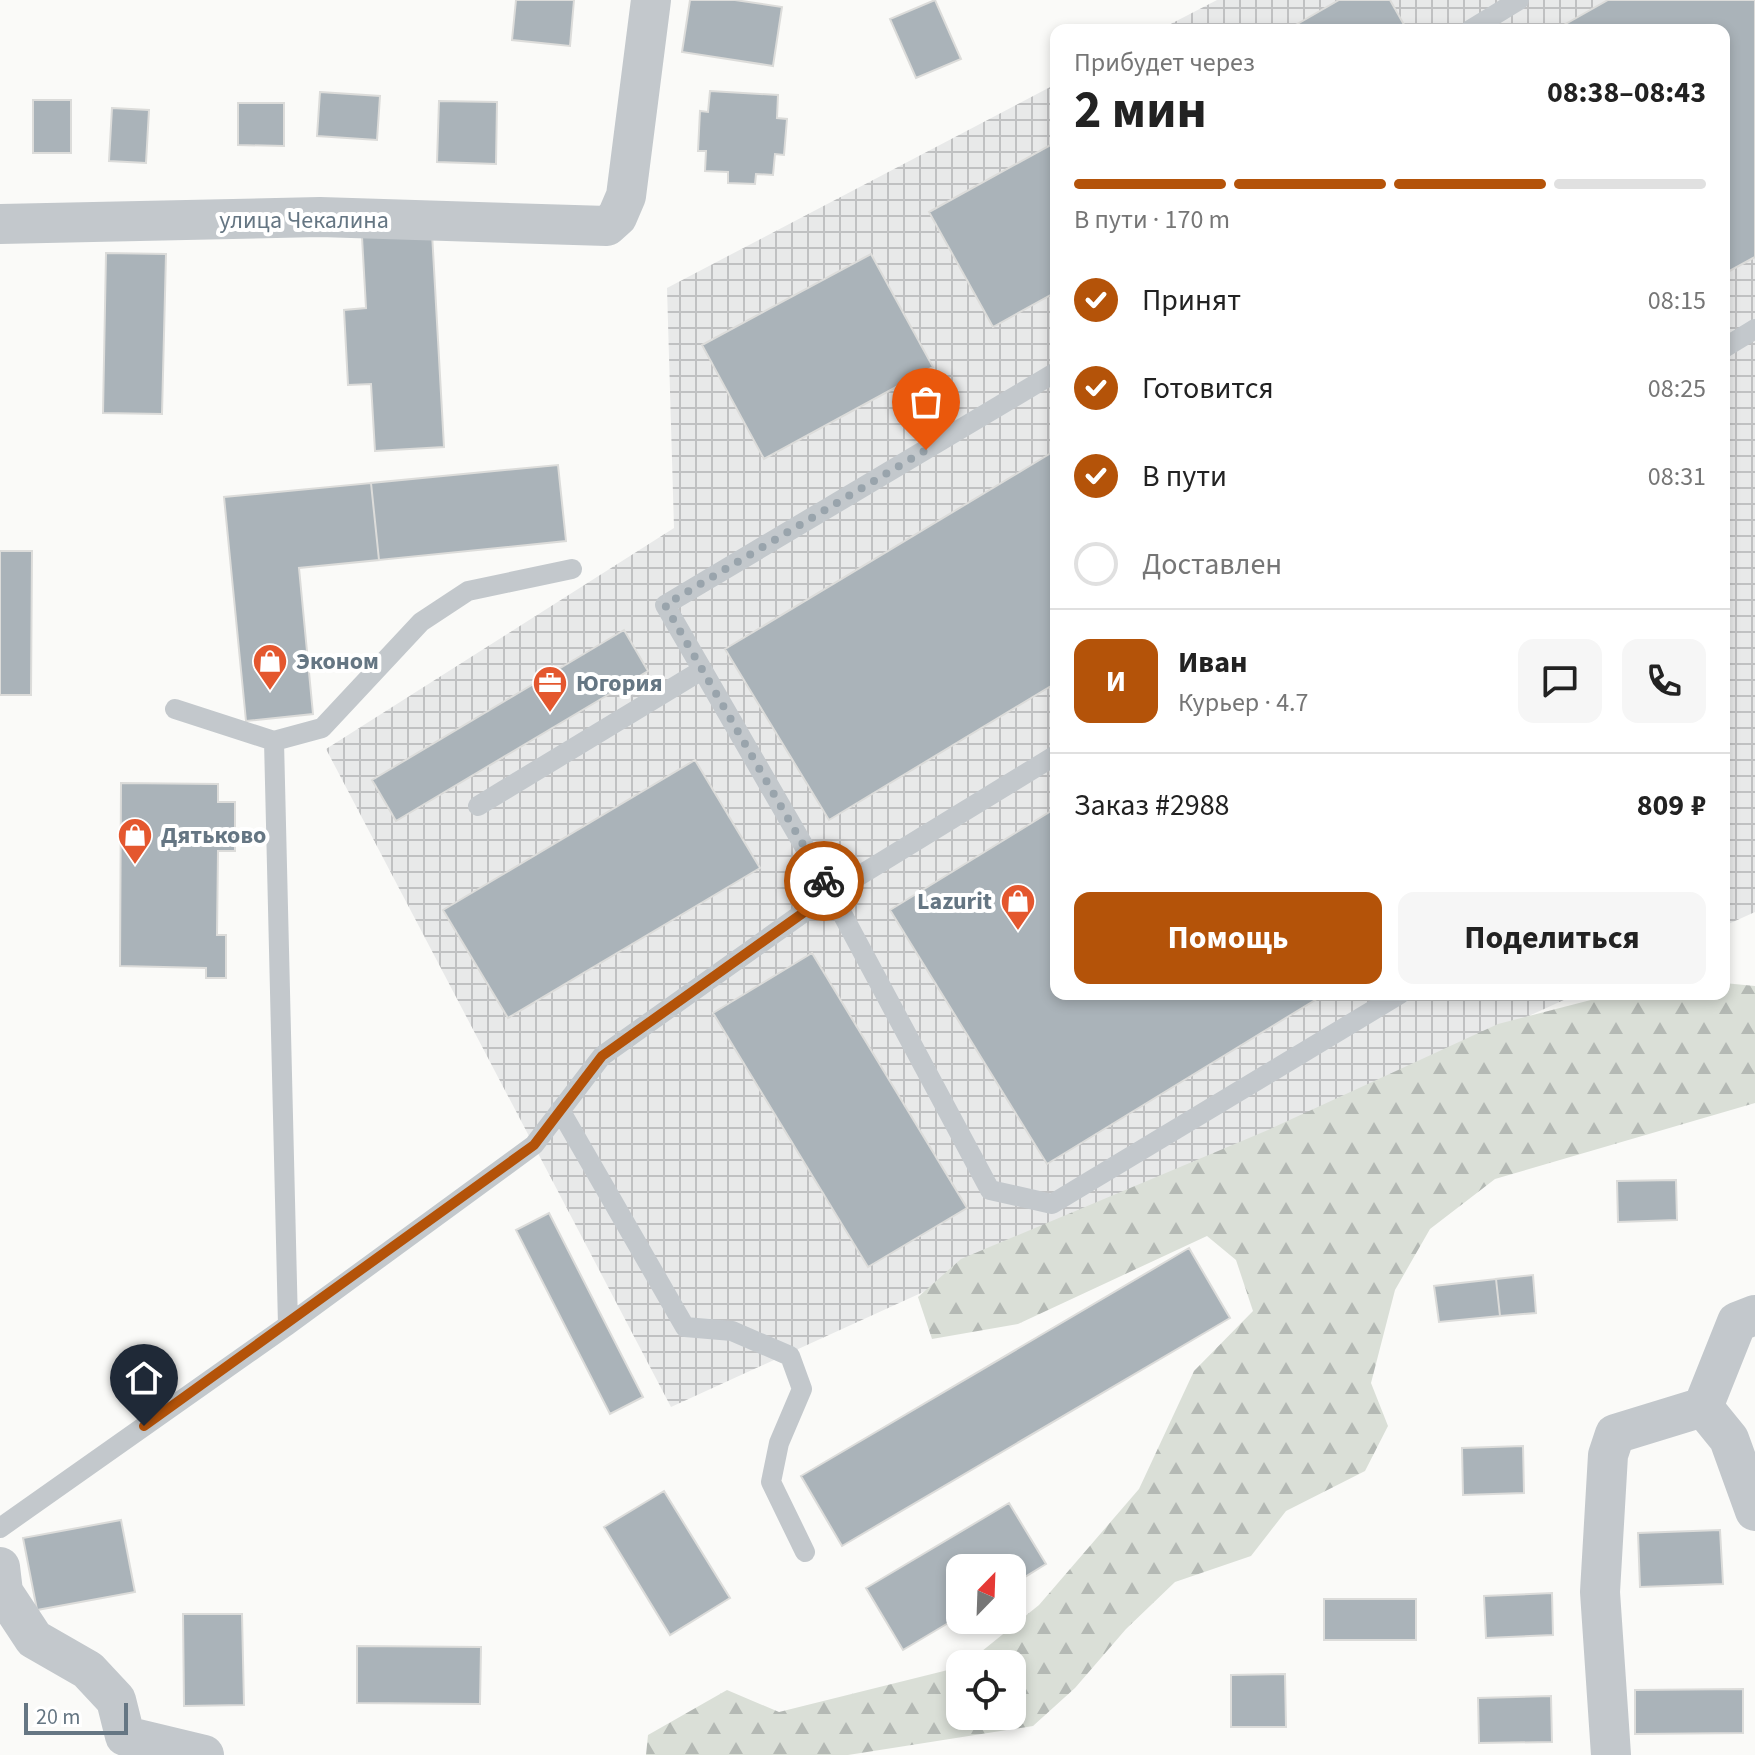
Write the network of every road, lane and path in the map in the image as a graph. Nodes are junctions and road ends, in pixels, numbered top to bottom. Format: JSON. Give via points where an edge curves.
{"nodes":[{"id":1,"x":651,"y":0,"type":"edge"},
{"id":2,"x":1519,"y":0,"type":"edge"},
{"id":3,"x":1480,"y":24,"type":"edge"},
{"id":4,"x":0,"y":224,"type":"edge"},
{"id":5,"x":1755,"y":329,"type":"edge"},
{"id":6,"x":1730,"y":344,"type":"edge"},
{"id":7,"x":1050,"y":376,"type":"edge"},
{"id":8,"x":572,"y":569,"type":"dead end"},
{"id":9,"x":702,"y":670,"type":"junction"},
{"id":10,"x":175,"y":709,"type":"dead end"},
{"id":11,"x":274,"y":741,"type":"junction"},
{"id":12,"x":1050,"y":759,"type":"edge"},
{"id":13,"x":478,"y":806,"type":"dead end"},
{"id":14,"x":831,"y":893,"type":"junction"},
{"id":15,"x":1390,"y":1000,"type":"edge"},
{"id":16,"x":560,"y":1110,"type":"junction"},
{"id":17,"x":1755,"y":1315,"type":"edge"},
{"id":18,"x":288,"y":1325,"type":"junction"},
{"id":19,"x":1685,"y":1414,"type":"junction"},
{"id":20,"x":1755,"y":1511,"type":"edge"},
{"id":21,"x":0,"y":1528,"type":"edge"},
{"id":22,"x":805,"y":1552,"type":"dead end"},
{"id":23,"x":1,"y":1586,"type":"edge"},
{"id":24,"x":125,"y":1746,"type":"edge"},
{"id":25,"x":204,"y":1755,"type":"edge"},
{"id":26,"x":1611,"y":1755,"type":"edge"}],
"edges":[{"from":1,"to":4,"type":"street","name":"улица Чекалина","via":[[626,196],[607,226],[320,217]]},
{"from":2,"to":3,"type":"lane"},
{"from":5,"to":6,"type":"lane"},
{"from":7,"to":9,"type":"lane","via":[[665,605]]},
{"from":8,"to":11,"type":"lane","via":[[468,591],[421,622],[322,728]]},
{"from":9,"to":13,"type":"lane"},
{"from":9,"to":14,"type":"lane"},
{"from":10,"to":11,"type":"lane"},
{"from":11,"to":18,"type":"lane"},
{"from":12,"to":14,"type":"lane"},
{"from":14,"to":15,"type":"lane","via":[[990,1190],[1052,1204]]},
{"from":14,"to":16,"type":"lane","via":[[602,1056]]},
{"from":16,"to":18,"type":"lane","via":[[534,1145]]},
{"from":16,"to":22,"type":"lane","via":[[685,1327],[732,1331],[790,1356],[802,1389],[779,1443],[771,1482]]},
{"from":17,"to":19,"type":"street","via":[[1737,1322]]},
{"from":18,"to":21,"type":"lane"},
{"from":19,"to":20,"type":"street","via":[[1729,1439]]},
{"from":19,"to":26,"type":"street","via":[[1615,1434],[1608,1455],[1600,1592]]},
{"from":23,"to":24,"type":"street","via":[[34,1639],[88,1670],[116,1700]]},
{"from":24,"to":25,"type":"street"}]}
